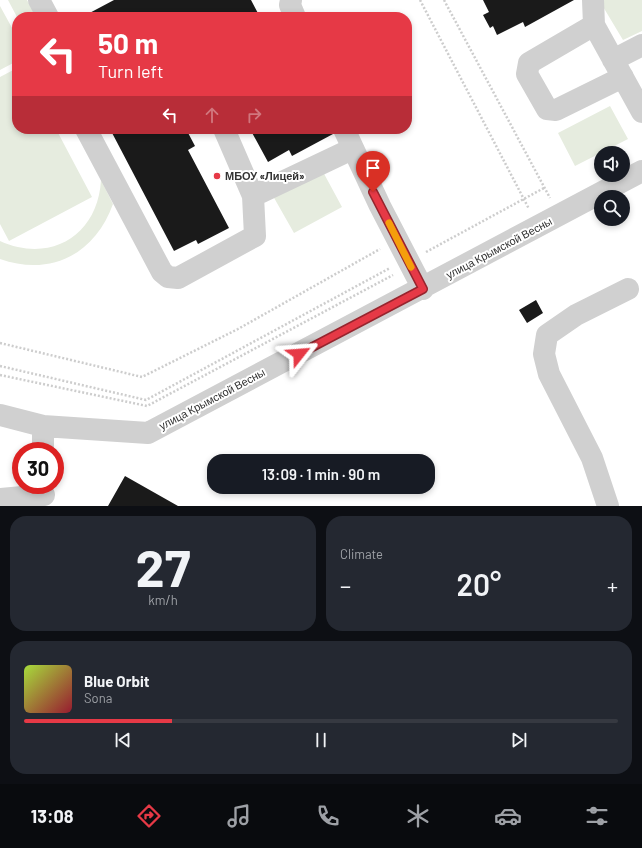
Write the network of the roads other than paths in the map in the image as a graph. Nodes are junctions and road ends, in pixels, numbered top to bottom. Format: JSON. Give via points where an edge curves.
{"nodes":[{"id":1,"x":39,"y":0,"type":"edge"},
{"id":2,"x":291,"y":0,"type":"edge"},
{"id":3,"x":593,"y":0,"type":"edge"},
{"id":4,"x":45,"y":12,"type":"edge"},
{"id":5,"x":294,"y":12,"type":"edge"},
{"id":6,"x":594,"y":25,"type":"junction"},
{"id":7,"x":642,"y":44,"type":"edge"},
{"id":8,"x":618,"y":69,"type":"junction"},
{"id":9,"x":642,"y":112,"type":"edge"},
{"id":10,"x":89,"y":134,"type":"edge"},
{"id":11,"x":226,"y":134,"type":"edge"},
{"id":12,"x":346,"y":134,"type":"edge"},
{"id":13,"x":352,"y":149,"type":"junction"},
{"id":14,"x":642,"y":172,"type":"edge"},
{"id":15,"x":253,"y":196,"type":"junction"},
{"id":16,"x":423,"y":289,"type":"junction"},
{"id":17,"x":628,"y":289,"type":"dead end"},
{"id":18,"x":0,"y":415,"type":"edge"},
{"id":19,"x":43,"y":426,"type":"junction"},
{"id":20,"x":43,"y":442,"type":"edge"},
{"id":21,"x":44,"y":495,"type":"edge"},
{"id":22,"x":0,"y":498,"type":"edge"},
{"id":23,"x":608,"y":506,"type":"edge"}],
"edges":[{"from":1,"to":4,"type":"street"},
{"from":2,"to":5,"type":"street"},
{"from":3,"to":6,"type":"street"},
{"from":6,"to":8,"type":"street"},
{"from":6,"to":8,"type":"street","via":[[529,63],[527,74],[547,109],[556,110]]},
{"from":7,"to":8,"type":"street"},
{"from":8,"to":9,"type":"street"},
{"from":10,"to":15,"type":"street","via":[[162,272],[168,277],[178,278],[255,236]]},
{"from":11,"to":15,"type":"street"},
{"from":12,"to":13,"type":"street"},
{"from":13,"to":15,"type":"street"},
{"from":13,"to":16,"type":"street","via":[[404,263]]},
{"from":14,"to":16,"type":"street","name":"улица Крымской Весны"},
{"from":16,"to":19,"type":"street","name":"улица Крымской Весны","via":[[148,433]]},
{"from":17,"to":23,"type":"street","via":[[576,315],[547,335],[544,354],[549,374],[592,458]]},
{"from":18,"to":19,"type":"street","name":"улица Крымской Весны"},
{"from":19,"to":20,"type":"street"},
{"from":21,"to":22,"type":"street"}]}
